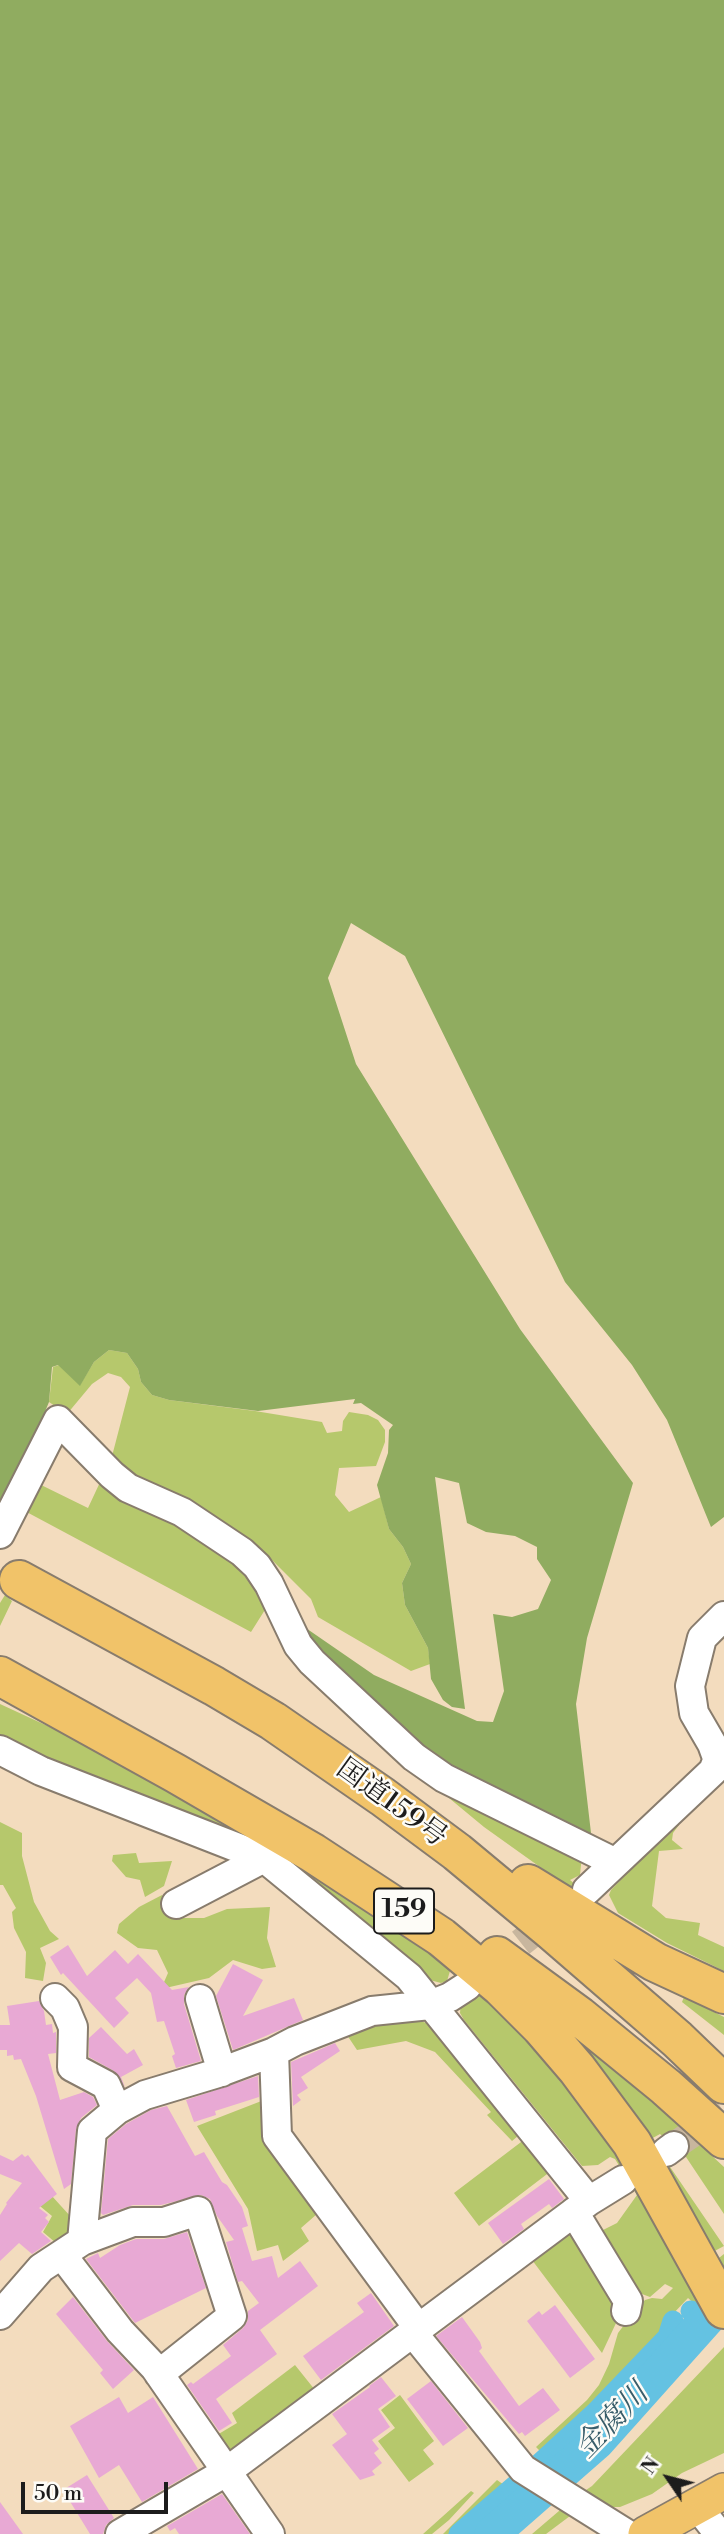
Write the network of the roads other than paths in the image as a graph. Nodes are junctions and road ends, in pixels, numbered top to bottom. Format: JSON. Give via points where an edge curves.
{"nodes":[{"id":1,"x":0,"y":1534,"type":"edge"},
{"id":2,"x":19,"y":1580,"type":"dead end"},
{"id":3,"x":724,"y":1616,"type":"edge"},
{"id":4,"x":0,"y":1676,"type":"edge"},
{"id":5,"x":273,"y":1721,"type":"junction"},
{"id":6,"x":0,"y":1750,"type":"edge"},
{"id":7,"x":264,"y":1858,"type":"junction"},
{"id":8,"x":614,"y":1863,"type":"junction"},
{"id":9,"x":587,"y":1890,"type":"dead end"},
{"id":10,"x":176,"y":1904,"type":"dead end"},
{"id":11,"x":467,"y":1986,"type":"tunnel mouth"},
{"id":12,"x":724,"y":1994,"type":"edge"},
{"id":13,"x":55,"y":1998,"type":"dead end"},
{"id":14,"x":200,"y":1999,"type":"dead end"},
{"id":15,"x":430,"y":2005,"type":"junction"},
{"id":16,"x":284,"y":2047,"type":"junction"},
{"id":17,"x":222,"y":2072,"type":"junction"},
{"id":18,"x":724,"y":2084,"type":"edge"},
{"id":19,"x":117,"y":2110,"type":"junction"},
{"id":20,"x":724,"y":2139,"type":"edge"},
{"id":21,"x":623,"y":2180,"type":"dead end"},
{"id":22,"x":582,"y":2206,"type":"junction"},
{"id":23,"x":72,"y":2248,"type":"junction"},
{"id":24,"x":724,"y":2309,"type":"edge"},
{"id":25,"x":626,"y":2311,"type":"dead end"},
{"id":26,"x":0,"y":2315,"type":"edge"},
{"id":27,"x":416,"y":2331,"type":"junction"},
{"id":28,"x":159,"y":2374,"type":"junction"},
{"id":29,"x":226,"y":2472,"type":"junction"},
{"id":30,"x":710,"y":2498,"type":"edge"},
{"id":31,"x":120,"y":2534,"type":"edge"},
{"id":32,"x":270,"y":2534,"type":"edge"},
{"id":33,"x":627,"y":2534,"type":"edge"},
{"id":34,"x":646,"y":2534,"type":"edge"},
{"id":35,"x":719,"y":2534,"type":"edge"}],
"edges":[{"from":1,"to":8,"type":"street","via":[[58,1420],[128,1488],[182,1512],[249,1559],[269,1584],[298,1645],[312,1662],[414,1757],[444,1778]]},
{"from":2,"to":5,"type":"highway","name":"国道159号"},
{"from":3,"to":8,"type":"street","via":[[702,1638],[690,1686],[694,1713],[716,1755],[713,1771]]},
{"from":4,"to":20,"type":"highway","number":"159","via":[[184,1763],[425,1905],[579,2016]]},
{"from":4,"to":24,"type":"highway","number":"159","via":[[313,1853],[441,1937],[501,1987],[541,2027],[632,2143]]},
{"from":5,"to":12,"type":"highway","via":[[575,1914],[655,1962]]},
{"from":5,"to":18,"type":"highway","name":"国道159号","via":[[457,1852]]},
{"from":6,"to":7,"type":"street","via":[[41,1771]]},
{"from":7,"to":10,"type":"street"},
{"from":7,"to":15,"type":"street","via":[[410,1977]]},
{"from":8,"to":9,"type":"street"},
{"from":11,"to":15,"type":"street"},
{"from":13,"to":19,"type":"street","via":[[73,2027],[72,2067],[106,2085]]},
{"from":14,"to":17,"type":"street"},
{"from":15,"to":16,"type":"street","via":[[372,2011]]},
{"from":15,"to":22,"type":"street"},
{"from":16,"to":17,"type":"street"},
{"from":16,"to":27,"type":"street","via":[[277,2136]]},
{"from":17,"to":19,"type":"street","via":[[145,2095]]},
{"from":19,"to":23,"type":"street","via":[[92,2132]]},
{"from":21,"to":22,"type":"street"},
{"from":22,"to":25,"type":"street","via":[[628,2301]]},
{"from":22,"to":27,"type":"street"},
{"from":23,"to":26,"type":"street","via":[[41,2268]]},
{"from":23,"to":28,"type":"street","via":[[120,2330]]},
{"from":23,"to":28,"type":"street","via":[[133,2222],[164,2222],[198,2211],[232,2316]]},
{"from":27,"to":29,"type":"street"},
{"from":27,"to":33,"type":"street","via":[[523,2469]]},
{"from":28,"to":29,"type":"street"},
{"from":29,"to":31,"type":"street"},
{"from":29,"to":32,"type":"street"},
{"from":30,"to":34,"type":"main road"},
{"from":30,"to":35,"type":"street"}]}
